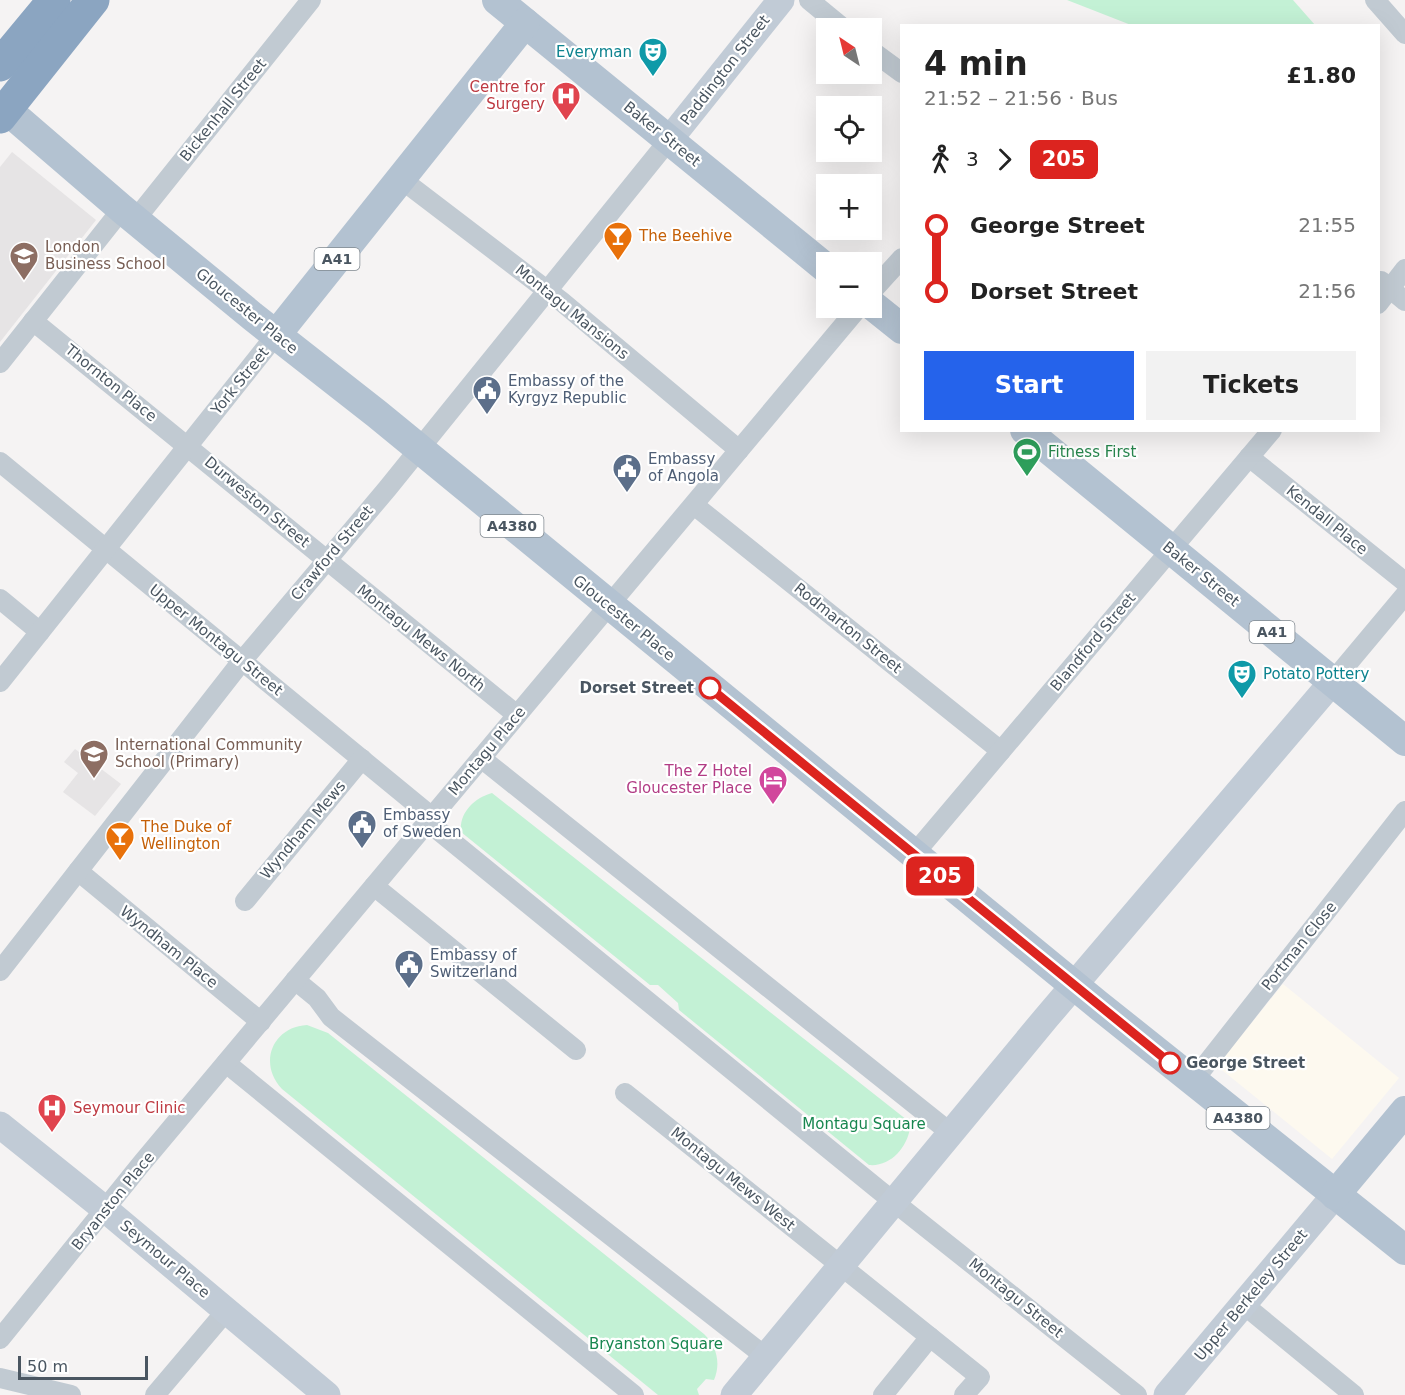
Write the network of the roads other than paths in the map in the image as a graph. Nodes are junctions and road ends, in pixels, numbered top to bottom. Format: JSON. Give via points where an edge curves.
{"nodes":[{"id":1,"x":54,"y":0,"type":"edge"},
{"id":2,"x":93,"y":0,"type":"edge"},
{"id":3,"x":311,"y":0,"type":"edge"},
{"id":4,"x":497,"y":0,"type":"edge"},
{"id":5,"x":781,"y":0,"type":"edge"},
{"id":6,"x":809,"y":0,"type":"edge"},
{"id":7,"x":1375,"y":0,"type":"edge"},
{"id":8,"x":831,"y":18,"type":"edge"},
{"id":9,"x":525,"y":23,"type":"junction"},
{"id":10,"x":1405,"y":34,"type":"edge"},
{"id":11,"x":882,"y":58,"type":"edge"},
{"id":12,"x":0,"y":65,"type":"edge"},
{"id":13,"x":900,"y":72,"type":"edge"},
{"id":14,"x":2,"y":109,"type":"edge"},
{"id":15,"x":669,"y":140,"type":"junction"},
{"id":16,"x":401,"y":179,"type":"junction"},
{"id":17,"x":128,"y":215,"type":"junction"},
{"id":18,"x":816,"y":260,"type":"edge"},
{"id":19,"x":900,"y":260,"type":"edge"},
{"id":20,"x":1405,"y":270,"type":"edge"},
{"id":21,"x":882,"y":280,"type":"edge"},
{"id":22,"x":1382,"y":290,"type":"edge"},
{"id":23,"x":548,"y":291,"type":"junction"},
{"id":24,"x":1405,"y":301,"type":"edge"},
{"id":25,"x":882,"y":313,"type":"edge"},
{"id":26,"x":850,"y":318,"type":"edge"},
{"id":27,"x":33,"y":321,"type":"junction"},
{"id":28,"x":900,"y":327,"type":"edge"},
{"id":29,"x":276,"y":335,"type":"junction"},
{"id":30,"x":0,"y":363,"type":"edge"},
{"id":31,"x":1027,"y":432,"type":"edge"},
{"id":32,"x":1270,"y":432,"type":"edge"},
{"id":33,"x":188,"y":445,"type":"junction"},
{"id":34,"x":419,"y":449,"type":"junction"},
{"id":35,"x":739,"y":450,"type":"junction"},
{"id":36,"x":1249,"y":457,"type":"junction"},
{"id":37,"x":0,"y":462,"type":"edge"},
{"id":38,"x":694,"y":505,"type":"junction"},
{"id":39,"x":106,"y":549,"type":"junction"},
{"id":40,"x":1171,"y":550,"type":"junction"},
{"id":41,"x":327,"y":560,"type":"junction"},
{"id":42,"x":1405,"y":582,"type":"edge"},
{"id":43,"x":1405,"y":595,"type":"edge"},
{"id":44,"x":0,"y":599,"type":"edge"},
{"id":45,"x":610,"y":605,"type":"junction"},
{"id":46,"x":40,"y":632,"type":"junction"},
{"id":47,"x":242,"y":661,"type":"junction"},
{"id":48,"x":1333,"y":681,"type":"junction"},
{"id":49,"x":0,"y":682,"type":"edge"},
{"id":50,"x":517,"y":715,"type":"junction"},
{"id":51,"x":1405,"y":741,"type":"edge"},
{"id":52,"x":1001,"y":750,"type":"junction"},
{"id":53,"x":481,"y":758,"type":"junction"},
{"id":54,"x":362,"y":759,"type":"junction"},
{"id":55,"x":1405,"y":811,"type":"edge"},
{"id":56,"x":430,"y":819,"type":"junction"},
{"id":57,"x":914,"y":854,"type":"junction"},
{"id":58,"x":78,"y":871,"type":"junction"},
{"id":59,"x":374,"y":886,"type":"junction"},
{"id":60,"x":244,"y":901,"type":"dead end"},
{"id":61,"x":0,"y":971,"type":"edge"},
{"id":62,"x":295,"y":980,"type":"junction"},
{"id":63,"x":1075,"y":986,"type":"junction"},
{"id":64,"x":261,"y":1022,"type":"junction"},
{"id":65,"x":576,"y":1050,"type":"dead end"},
{"id":66,"x":226,"y":1063,"type":"junction"},
{"id":67,"x":1193,"y":1081,"type":"junction"},
{"id":68,"x":625,"y":1093,"type":"dead end"},
{"id":69,"x":1405,"y":1111,"type":"edge"},
{"id":70,"x":0,"y":1125,"type":"edge"},
{"id":71,"x":952,"y":1134,"type":"junction"},
{"id":72,"x":1335,"y":1195,"type":"junction"},
{"id":73,"x":896,"y":1202,"type":"junction"},
{"id":74,"x":106,"y":1210,"type":"junction"},
{"id":75,"x":1405,"y":1250,"type":"edge"},
{"id":76,"x":841,"y":1266,"type":"junction"},
{"id":77,"x":1243,"y":1304,"type":"junction"},
{"id":78,"x":227,"y":1310,"type":"junction"},
{"id":79,"x":930,"y":1337,"type":"junction"},
{"id":80,"x":0,"y":1339,"type":"edge"},
{"id":81,"x":766,"y":1357,"type":"junction"},
{"id":82,"x":0,"y":1378,"type":"edge"},
{"id":83,"x":70,"y":1395,"type":"edge"},
{"id":84,"x":155,"y":1395,"type":"edge"},
{"id":85,"x":327,"y":1395,"type":"edge"},
{"id":86,"x":634,"y":1395,"type":"edge"},
{"id":87,"x":734,"y":1395,"type":"edge"},
{"id":88,"x":883,"y":1395,"type":"edge"},
{"id":89,"x":964,"y":1395,"type":"edge"},
{"id":90,"x":1137,"y":1395,"type":"edge"},
{"id":91,"x":1167,"y":1395,"type":"edge"},
{"id":92,"x":1353,"y":1395,"type":"edge"}],
"edges":[{"from":1,"to":12,"type":"highway"},
{"from":2,"to":14,"type":"highway"},
{"from":3,"to":17,"type":"street","name":"Bickenhall Street"},
{"from":4,"to":9,"type":"main road","name":"Baker Street"},
{"from":5,"to":15,"type":"street","name":"Paddington Street"},
{"from":6,"to":8,"type":"street"},
{"from":7,"to":10,"type":"street"},
{"from":9,"to":15,"type":"main road","name":"Baker Street"},
{"from":9,"to":16,"type":"main road","name":"York Street","number":"A41"},
{"from":11,"to":13,"type":"street"},
{"from":14,"to":17,"type":"main road","name":"Gloucester Place","number":"A4380"},
{"from":15,"to":18,"type":"main road","name":"Baker Street"},
{"from":15,"to":23,"type":"street","name":"Crawford Street"},
{"from":16,"to":23,"type":"street","name":"Montagu Mansions"},
{"from":16,"to":29,"type":"main road","name":"York Street","number":"A41"},
{"from":17,"to":27,"type":"street","name":"Bickenhall Street"},
{"from":17,"to":29,"type":"main road","name":"Gloucester Place","number":"A4380"},
{"from":19,"to":21,"type":"street"},
{"from":20,"to":22,"type":"street"},
{"from":22,"to":24,"type":"street"},
{"from":23,"to":34,"type":"street","name":"Crawford Street"},
{"from":23,"to":35,"type":"street","name":"Montagu Mansions"},
{"from":25,"to":28,"type":"main road"},
{"from":26,"to":35,"type":"street"},
{"from":27,"to":30,"type":"street","name":"Bickenhall Street"},
{"from":27,"to":33,"type":"street","name":"Thornton Place"},
{"from":29,"to":33,"type":"street","name":"York Street"},
{"from":29,"to":34,"type":"main road","name":"Gloucester Place","number":"A4380"},
{"from":31,"to":40,"type":"main road","name":"Baker Street","number":"A41"},
{"from":32,"to":36,"type":"street","name":"Blandford Street"},
{"from":33,"to":39,"type":"street","name":"York Street"},
{"from":33,"to":41,"type":"street","name":"Durweston Street"},
{"from":34,"to":41,"type":"street","name":"Crawford Street"},
{"from":34,"to":45,"type":"main road","name":"Gloucester Place","number":"A4380"},
{"from":35,"to":38,"type":"street"},
{"from":36,"to":40,"type":"street","name":"Blandford Street"},
{"from":36,"to":42,"type":"street","name":"Kendall Place"},
{"from":37,"to":39,"type":"street","name":"Upper Montagu Street"},
{"from":38,"to":45,"type":"street"},
{"from":38,"to":52,"type":"street","name":"Rodmarton Street"},
{"from":39,"to":46,"type":"street","name":"York Street"},
{"from":39,"to":47,"type":"street","name":"Upper Montagu Street"},
{"from":40,"to":48,"type":"main road","name":"Baker Street","number":"A41"},
{"from":40,"to":52,"type":"street","name":"Blandford Street"},
{"from":41,"to":47,"type":"street","name":"Crawford Street"},
{"from":41,"to":50,"type":"street","name":"Montagu Mews North"},
{"from":43,"to":48,"type":"street"},
{"from":44,"to":46,"type":"street"},
{"from":45,"to":50,"type":"street","name":"Montagu Place"},
{"from":45,"to":57,"type":"main road","name":"Gloucester Place","number":"A4380"},
{"from":46,"to":49,"type":"street","name":"York Street"},
{"from":47,"to":54,"type":"street","name":"Upper Montagu Street"},
{"from":47,"to":58,"type":"street","name":"Crawford Street"},
{"from":48,"to":51,"type":"main road","name":"Baker Street","number":"A41"},
{"from":48,"to":63,"type":"street"},
{"from":50,"to":53,"type":"street","name":"Montagu Place"},
{"from":52,"to":57,"type":"street","name":"Blandford Street"},
{"from":53,"to":56,"type":"street","name":"Montagu Place"},
{"from":53,"to":71,"type":"street"},
{"from":54,"to":56,"type":"street","name":"Upper Montagu Street"},
{"from":54,"to":60,"type":"street","name":"Wyndham Mews"},
{"from":55,"to":67,"type":"street","name":"Portman Close"},
{"from":56,"to":59,"type":"street","name":"Montagu Place"},
{"from":56,"to":73,"type":"street"},
{"from":57,"to":63,"type":"main road","name":"Gloucester Place","number":"A4380"},
{"from":58,"to":61,"type":"street","name":"Crawford Street"},
{"from":58,"to":64,"type":"street","name":"Wyndham Place"},
{"from":59,"to":62,"type":"street","name":"Montagu Place"},
{"from":59,"to":65,"type":"street"},
{"from":62,"to":64,"type":"street"},
{"from":62,"to":81,"type":"street","via":[[317,998],[331,1017]]},
{"from":63,"to":67,"type":"main road","name":"Gloucester Place","number":"A4380"},
{"from":63,"to":71,"type":"street"},
{"from":64,"to":66,"type":"street"},
{"from":66,"to":74,"type":"street","name":"Bryanston Place"},
{"from":66,"to":86,"type":"street"},
{"from":67,"to":72,"type":"main road","name":"Gloucester Place","number":"A4380"},
{"from":68,"to":76,"type":"street","name":"Montagu Mews West"},
{"from":69,"to":72,"type":"main road"},
{"from":70,"to":74,"type":"street","name":"Seymour Place"},
{"from":71,"to":73,"type":"street"},
{"from":72,"to":75,"type":"main road","number":"A4380"},
{"from":72,"to":77,"type":"street","name":"Upper Berkeley Street"},
{"from":73,"to":76,"type":"street"},
{"from":73,"to":90,"type":"street","name":"Montagu Street"},
{"from":74,"to":78,"type":"street","name":"Seymour Place"},
{"from":74,"to":80,"type":"street","name":"Bryanston Place"},
{"from":76,"to":79,"type":"street","name":"Montagu Mews West"},
{"from":76,"to":81,"type":"street"},
{"from":77,"to":91,"type":"street","name":"Upper Berkeley Street"},
{"from":77,"to":92,"type":"street"},
{"from":78,"to":84,"type":"street"},
{"from":78,"to":85,"type":"street","name":"Seymour Place"},
{"from":79,"to":88,"type":"street"},
{"from":79,"to":89,"type":"street","name":"Montagu Mews West","via":[[980,1377]]},
{"from":81,"to":87,"type":"street"},
{"from":82,"to":83,"type":"street"}]}
